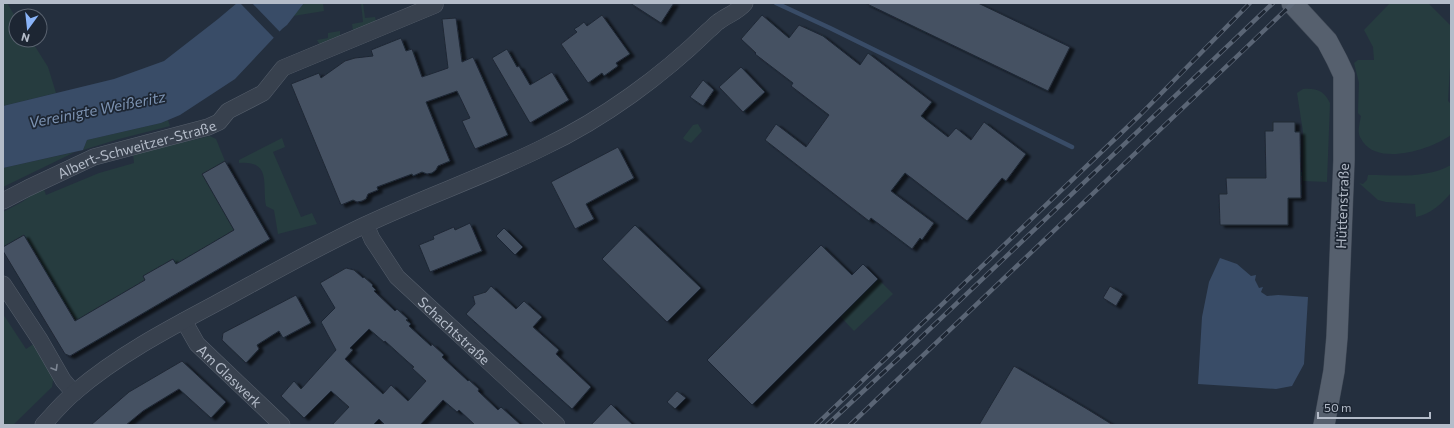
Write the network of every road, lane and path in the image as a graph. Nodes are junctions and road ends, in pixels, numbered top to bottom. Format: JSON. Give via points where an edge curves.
{"nodes":[{"id":1,"x":726,"y":3,"type":"edge"},
{"id":2,"x":745,"y":3,"type":"edge"},
{"id":3,"x":1292,"y":3,"type":"edge"},
{"id":4,"x":435,"y":5,"type":"dead end"},
{"id":5,"x":718,"y":21,"type":"junction"},
{"id":6,"x":3,"y":202,"type":"edge"},
{"id":7,"x":366,"y":225,"type":"junction"},
{"id":8,"x":3,"y":284,"type":"edge"},
{"id":9,"x":184,"y":321,"type":"junction"},
{"id":10,"x":74,"y":393,"type":"junction"},
{"id":11,"x":1325,"y":422,"type":"edge"},
{"id":12,"x":554,"y":424,"type":"edge"},
{"id":13,"x":43,"y":425,"type":"edge"},
{"id":14,"x":282,"y":425,"type":"edge"}],
"edges":[{"from":1,"to":5,"type":"street"},
{"from":2,"to":5,"type":"street","via":[[740,9]]},
{"from":3,"to":11,"type":"main road","name":"Hüttenstraße","via":[[1327,41],[1344,75],[1344,160],[1337,337]]},
{"from":4,"to":6,"type":"street","name":"Albert-Schweitzer-Straße","via":[[283,68],[263,93],[228,111],[219,122],[94,157]]},
{"from":5,"to":7,"type":"street","via":[[667,68],[580,128],[512,163]]},
{"from":7,"to":9,"type":"street"},
{"from":7,"to":12,"type":"street","name":"Schachtstraße","via":[[375,245],[397,277]]},
{"from":8,"to":10,"type":"street","one_way":true,"via":[[63,380]]},
{"from":9,"to":10,"type":"street","via":[[122,357]]},
{"from":9,"to":14,"type":"street","name":"Am Glaswerk","via":[[197,344]]},
{"from":10,"to":13,"type":"street"}]}
